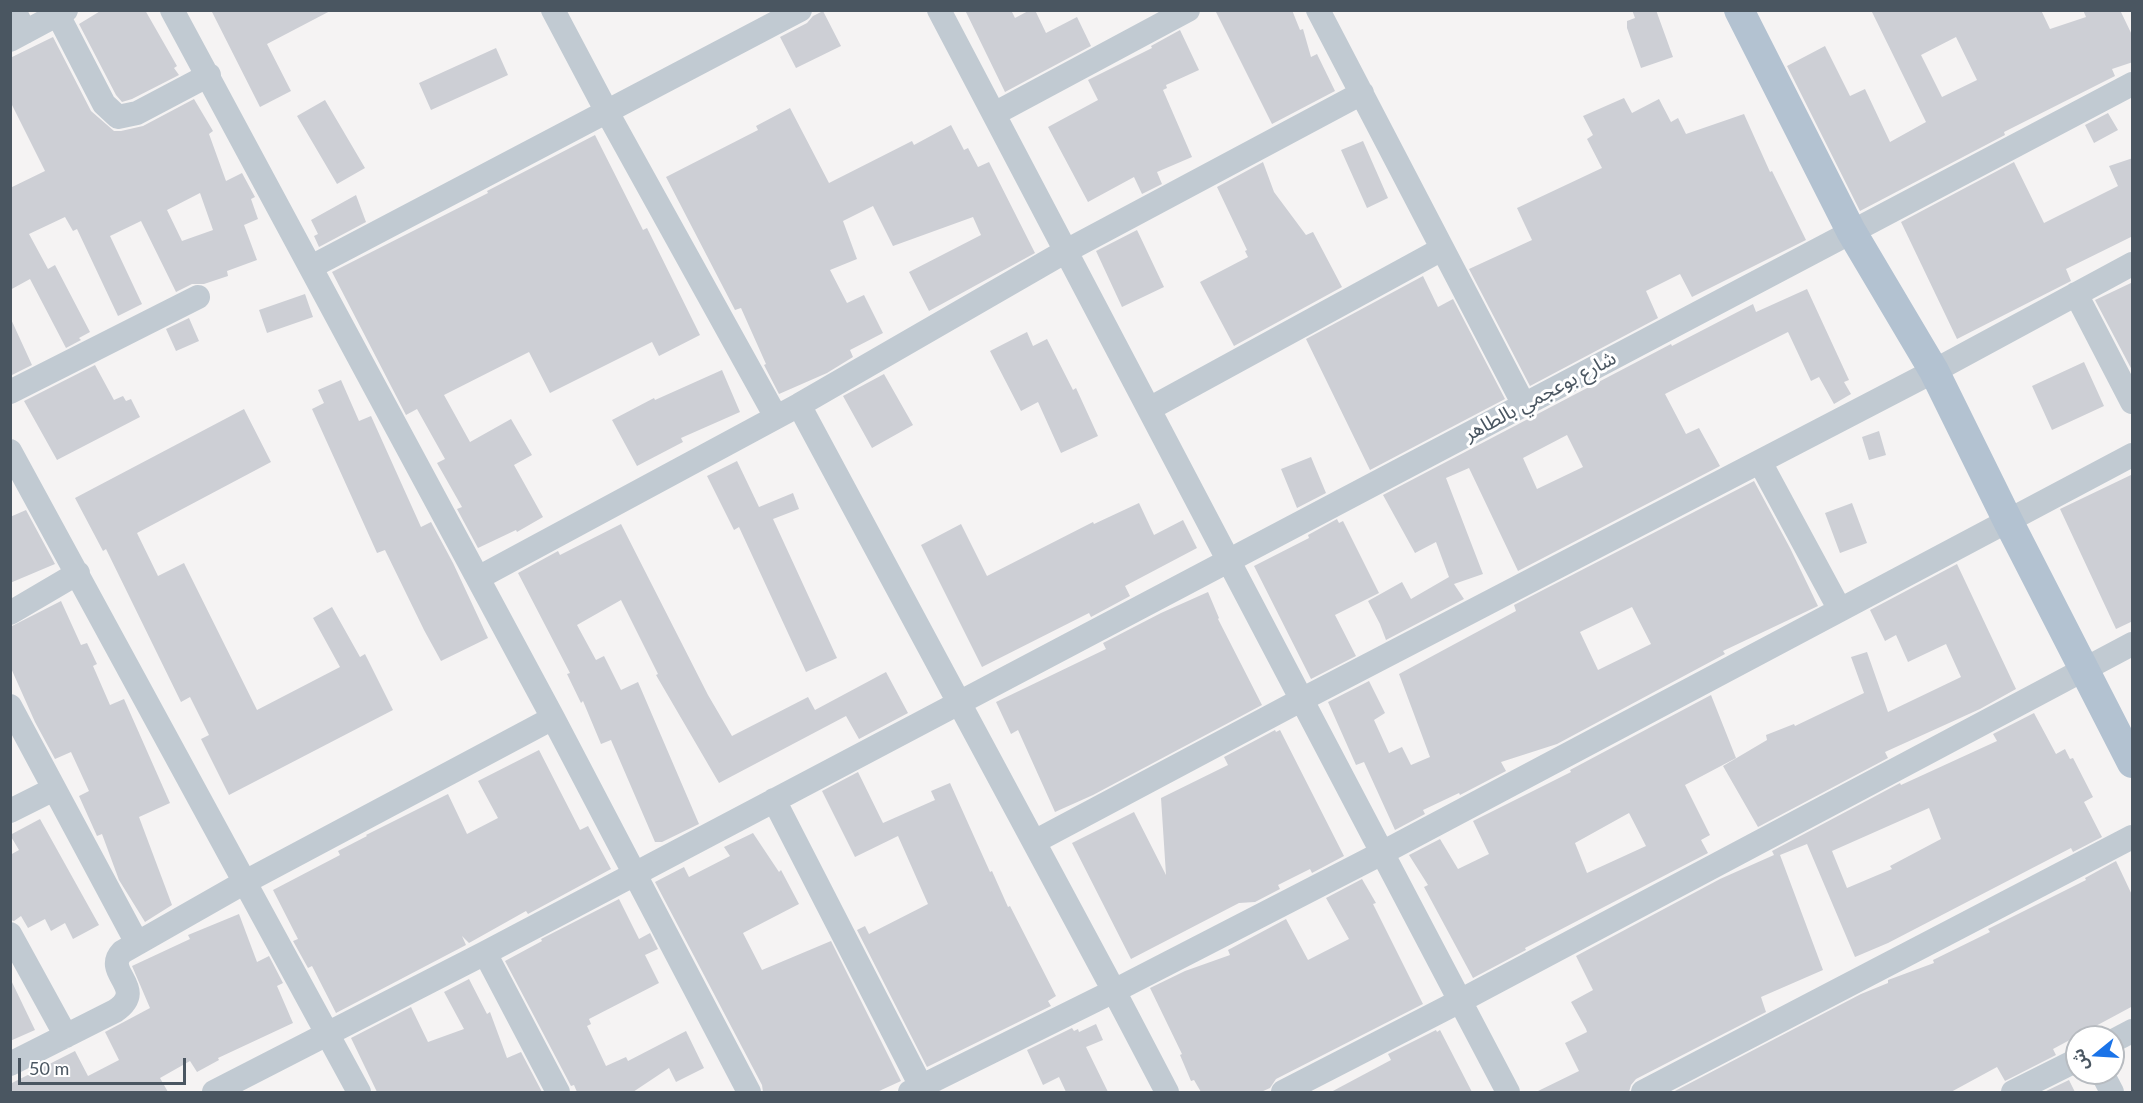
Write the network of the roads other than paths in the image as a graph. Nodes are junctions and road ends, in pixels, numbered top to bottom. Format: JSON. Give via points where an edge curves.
{"nodes":[{"id":1,"x":14,"y":10,"type":"edge"},
{"id":2,"x":172,"y":10,"type":"edge"},
{"id":3,"x":553,"y":10,"type":"edge"},
{"id":4,"x":800,"y":10,"type":"edge"},
{"id":5,"x":939,"y":10,"type":"edge"},
{"id":6,"x":1188,"y":10,"type":"edge"},
{"id":7,"x":1318,"y":10,"type":"edge"},
{"id":8,"x":1738,"y":10,"type":"edge"},
{"id":9,"x":62,"y":13,"type":"edge"},
{"id":10,"x":18,"y":36,"type":"edge"},
{"id":11,"x":208,"y":75,"type":"junction"},
{"id":12,"x":2133,"y":84,"type":"edge"},
{"id":13,"x":1362,"y":93,"type":"junction"},
{"id":14,"x":607,"y":112,"type":"junction"},
{"id":15,"x":994,"y":114,"type":"junction"},
{"id":16,"x":1851,"y":231,"type":"junction"},
{"id":17,"x":1442,"y":249,"type":"junction"},
{"id":18,"x":1066,"y":251,"type":"junction"},
{"id":19,"x":2133,"y":264,"type":"edge"},
{"id":20,"x":311,"y":267,"type":"junction"},
{"id":21,"x":2076,"y":294,"type":"junction"},
{"id":22,"x":198,"y":297,"type":"dead end"},
{"id":23,"x":1934,"y":371,"type":"junction"},
{"id":24,"x":10,"y":392,"type":"edge"},
{"id":25,"x":2133,"y":402,"type":"edge"},
{"id":26,"x":799,"y":405,"type":"junction"},
{"id":27,"x":1524,"y":405,"type":"junction"},
{"id":28,"x":1149,"y":409,"type":"junction"},
{"id":29,"x":776,"y":417,"type":"junction"},
{"id":30,"x":10,"y":451,"type":"edge"},
{"id":31,"x":2133,"y":455,"type":"edge"},
{"id":32,"x":1760,"y":462,"type":"junction"},
{"id":33,"x":2008,"y":521,"type":"junction"},
{"id":34,"x":1229,"y":562,"type":"junction"},
{"id":35,"x":78,"y":573,"type":"junction"},
{"id":36,"x":478,"y":578,"type":"junction"},
{"id":37,"x":1840,"y":610,"type":"junction"},
{"id":38,"x":10,"y":613,"type":"edge"},
{"id":39,"x":2133,"y":644,"type":"edge"},
{"id":40,"x":2083,"y":669,"type":"junction"},
{"id":41,"x":1301,"y":700,"type":"junction"},
{"id":42,"x":958,"y":702,"type":"junction"},
{"id":43,"x":10,"y":706,"type":"edge"},
{"id":44,"x":553,"y":718,"type":"junction"},
{"id":45,"x":2133,"y":763,"type":"edge"},
{"id":46,"x":54,"y":789,"type":"junction"},
{"id":47,"x":774,"y":800,"type":"junction"},
{"id":48,"x":10,"y":811,"type":"edge"},
{"id":49,"x":2133,"y":837,"type":"edge"},
{"id":50,"x":1034,"y":842,"type":"junction"},
{"id":51,"x":1382,"y":853,"type":"junction"},
{"id":52,"x":634,"y":873,"type":"junction"},
{"id":53,"x":245,"y":882,"type":"junction"},
{"id":54,"x":10,"y":934,"type":"edge"},
{"id":55,"x":137,"y":943,"type":"junction"},
{"id":56,"x":485,"y":953,"type":"junction"},
{"id":57,"x":1114,"y":991,"type":"junction"},
{"id":58,"x":1460,"y":1001,"type":"junction"},
{"id":59,"x":328,"y":1035,"type":"junction"},
{"id":60,"x":66,"y":1036,"type":"junction"},
{"id":61,"x":10,"y":1064,"type":"edge"},
{"id":62,"x":2065,"y":1066,"type":"edge"},
{"id":63,"x":918,"y":1090,"type":"edge"},
{"id":64,"x":214,"y":1092,"type":"edge"},
{"id":65,"x":359,"y":1092,"type":"edge"},
{"id":66,"x":558,"y":1092,"type":"edge"},
{"id":67,"x":748,"y":1092,"type":"edge"},
{"id":68,"x":1167,"y":1092,"type":"edge"},
{"id":69,"x":1283,"y":1092,"type":"edge"},
{"id":70,"x":1508,"y":1092,"type":"edge"},
{"id":71,"x":1643,"y":1092,"type":"edge"},
{"id":72,"x":2013,"y":1092,"type":"edge"}],
"edges":[{"from":1,"to":10,"type":"street"},
{"from":2,"to":11,"type":"street"},
{"from":3,"to":14,"type":"street"},
{"from":4,"to":14,"type":"street"},
{"from":5,"to":15,"type":"street"},
{"from":6,"to":15,"type":"street"},
{"from":7,"to":13,"type":"street"},
{"from":8,"to":16,"type":"main road"},
{"from":9,"to":10,"type":"street"},
{"from":9,"to":11,"type":"street","via":[[104,104],[118,117],[137,113]]},
{"from":11,"to":20,"type":"street"},
{"from":12,"to":16,"type":"street","name":"شارع بوعجمي بالطاهر"},
{"from":13,"to":17,"type":"street"},
{"from":13,"to":18,"type":"street"},
{"from":14,"to":20,"type":"street"},
{"from":14,"to":29,"type":"street"},
{"from":15,"to":18,"type":"street"},
{"from":16,"to":23,"type":"main road"},
{"from":16,"to":27,"type":"street","name":"شارع بوعجمي بالطاهر"},
{"from":17,"to":27,"type":"street"},
{"from":17,"to":28,"type":"street"},
{"from":18,"to":26,"type":"street"},
{"from":18,"to":28,"type":"street"},
{"from":19,"to":21,"type":"street"},
{"from":20,"to":36,"type":"street"},
{"from":21,"to":23,"type":"street"},
{"from":21,"to":25,"type":"street"},
{"from":22,"to":24,"type":"street"},
{"from":23,"to":32,"type":"street"},
{"from":23,"to":33,"type":"main road"},
{"from":26,"to":29,"type":"street"},
{"from":26,"to":42,"type":"street"},
{"from":27,"to":34,"type":"street","name":"شارع بوعجمي بالطاهر"},
{"from":28,"to":34,"type":"street"},
{"from":29,"to":36,"type":"street"},
{"from":30,"to":35,"type":"street"},
{"from":31,"to":33,"type":"street"},
{"from":32,"to":37,"type":"street"},
{"from":32,"to":41,"type":"street"},
{"from":33,"to":37,"type":"street"},
{"from":33,"to":40,"type":"main road"},
{"from":34,"to":41,"type":"street"},
{"from":34,"to":42,"type":"street","name":"شارع بوعجمي بالطاهر"},
{"from":35,"to":38,"type":"street"},
{"from":35,"to":53,"type":"street"},
{"from":36,"to":44,"type":"street"},
{"from":37,"to":51,"type":"street"},
{"from":39,"to":40,"type":"street"},
{"from":40,"to":45,"type":"main road"},
{"from":40,"to":58,"type":"street"},
{"from":41,"to":50,"type":"street"},
{"from":41,"to":51,"type":"street"},
{"from":42,"to":47,"type":"street","name":"شارع بوعجمي بالطاهر"},
{"from":42,"to":50,"type":"street"},
{"from":43,"to":46,"type":"street"},
{"from":44,"to":52,"type":"street"},
{"from":44,"to":53,"type":"street"},
{"from":46,"to":48,"type":"street"},
{"from":46,"to":55,"type":"street"},
{"from":47,"to":52,"type":"street","name":"شارع بوعجمي بالطاهر"},
{"from":47,"to":63,"type":"street"},
{"from":49,"to":71,"type":"street"},
{"from":50,"to":57,"type":"street"},
{"from":51,"to":57,"type":"street"},
{"from":51,"to":58,"type":"street"},
{"from":52,"to":56,"type":"street","name":"شارع بوعجمي بالطاهر"},
{"from":52,"to":67,"type":"street"},
{"from":53,"to":55,"type":"street"},
{"from":53,"to":59,"type":"street"},
{"from":54,"to":60,"type":"street"},
{"from":55,"to":60,"type":"street","via":[[117,960],[129,995],[127,1002]]},
{"from":56,"to":59,"type":"street","name":"شارع بوعجمي بالطاهر"},
{"from":56,"to":66,"type":"street"},
{"from":57,"to":63,"type":"street"},
{"from":57,"to":68,"type":"street"},
{"from":58,"to":69,"type":"street"},
{"from":58,"to":70,"type":"street"},
{"from":59,"to":64,"type":"street","name":"شارع بوعجمي بالطاهر"},
{"from":59,"to":65,"type":"street"},
{"from":60,"to":61,"type":"street"},
{"from":62,"to":72,"type":"street"}]}
